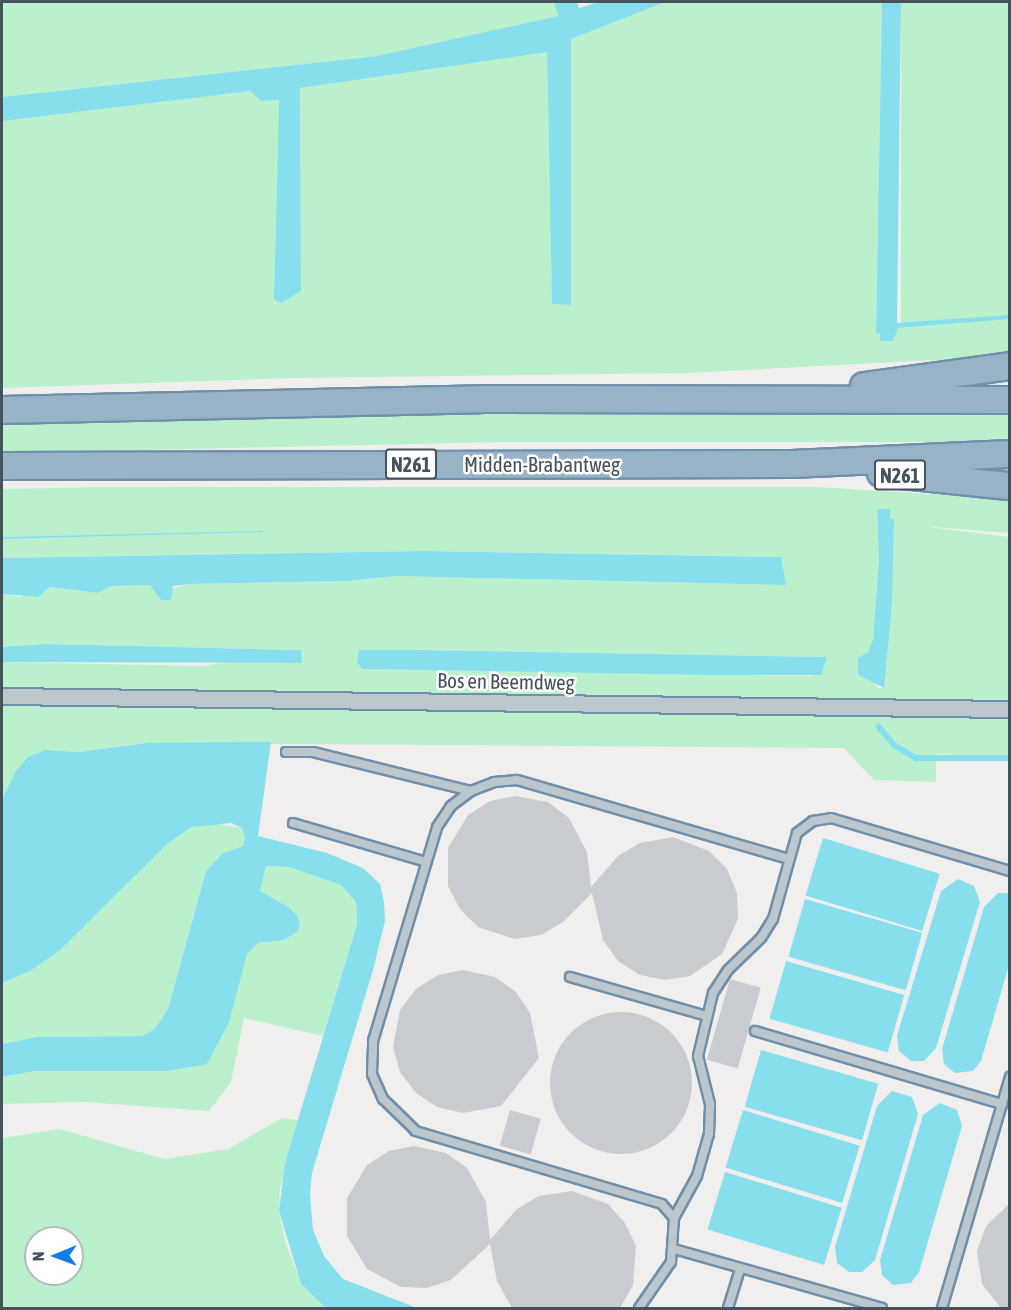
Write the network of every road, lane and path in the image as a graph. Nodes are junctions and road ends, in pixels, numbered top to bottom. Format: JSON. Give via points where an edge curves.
{"nodes":[{"id":1,"x":1010,"y":366,"type":"edge"},
{"id":2,"x":790,"y":397,"type":"junction"},
{"id":3,"x":1010,"y":400,"type":"edge"},
{"id":4,"x":2,"y":410,"type":"edge"},
{"id":5,"x":1010,"y":454,"type":"edge"},
{"id":6,"x":792,"y":464,"type":"junction"},
{"id":7,"x":2,"y":466,"type":"edge"},
{"id":8,"x":1010,"y":486,"type":"edge"},
{"id":9,"x":2,"y":696,"type":"edge"},
{"id":10,"x":1010,"y":709,"type":"edge"},
{"id":11,"x":286,"y":752,"type":"dead end"},
{"id":12,"x":471,"y":791,"type":"junction"},
{"id":13,"x":292,"y":823,"type":"dead end"},
{"id":14,"x":789,"y":859,"type":"junction"},
{"id":15,"x":426,"y":862,"type":"junction"},
{"id":16,"x":1010,"y":870,"type":"edge"},
{"id":17,"x":570,"y":977,"type":"dead end"},
{"id":18,"x":707,"y":1016,"type":"junction"},
{"id":19,"x":755,"y":1031,"type":"dead end"},
{"id":20,"x":1010,"y":1077,"type":"edge"},
{"id":21,"x":1002,"y":1104,"type":"junction"},
{"id":22,"x":674,"y":1218,"type":"junction"},
{"id":23,"x":674,"y":1249,"type":"junction"},
{"id":24,"x":740,"y":1269,"type":"junction"},
{"id":25,"x":639,"y":1308,"type":"edge"},
{"id":26,"x":728,"y":1308,"type":"edge"},
{"id":27,"x":882,"y":1308,"type":"edge"},
{"id":28,"x":942,"y":1308,"type":"edge"}],
"edges":[{"from":1,"to":2,"type":"highway"},
{"from":2,"to":3,"type":"highway"},
{"from":2,"to":4,"type":"highway"},
{"from":5,"to":6,"type":"highway","name":"Midden-Brabantweg"},
{"from":6,"to":7,"type":"highway","name":"Midden-Brabantweg","number":"N261"},
{"from":6,"to":8,"type":"highway","number":"N261"},
{"from":9,"to":10,"type":"street","name":"Bos en Beemdweg"},
{"from":11,"to":12,"type":"lane","via":[[313,752]]},
{"from":12,"to":14,"type":"lane","via":[[506,780],[528,782]]},
{"from":12,"to":15,"type":"lane","via":[[439,821]]},
{"from":13,"to":15,"type":"lane"},
{"from":14,"to":16,"type":"lane","via":[[797,833],[813,821],[831,818]]},
{"from":14,"to":18,"type":"lane","via":[[773,919],[761,938],[720,980]]},
{"from":15,"to":22,"type":"lane","via":[[373,1041],[372,1074],[388,1106],[416,1131],[662,1204]]},
{"from":17,"to":18,"type":"lane"},
{"from":18,"to":22,"type":"lane","via":[[698,1056],[710,1104],[709,1134],[697,1176]]},
{"from":19,"to":21,"type":"lane"},
{"from":20,"to":21,"type":"lane"},
{"from":21,"to":28,"type":"lane"},
{"from":22,"to":23,"type":"lane"},
{"from":23,"to":24,"type":"lane"},
{"from":23,"to":25,"type":"lane","via":[[663,1276]]},
{"from":24,"to":26,"type":"lane"},
{"from":24,"to":27,"type":"lane"}]}
